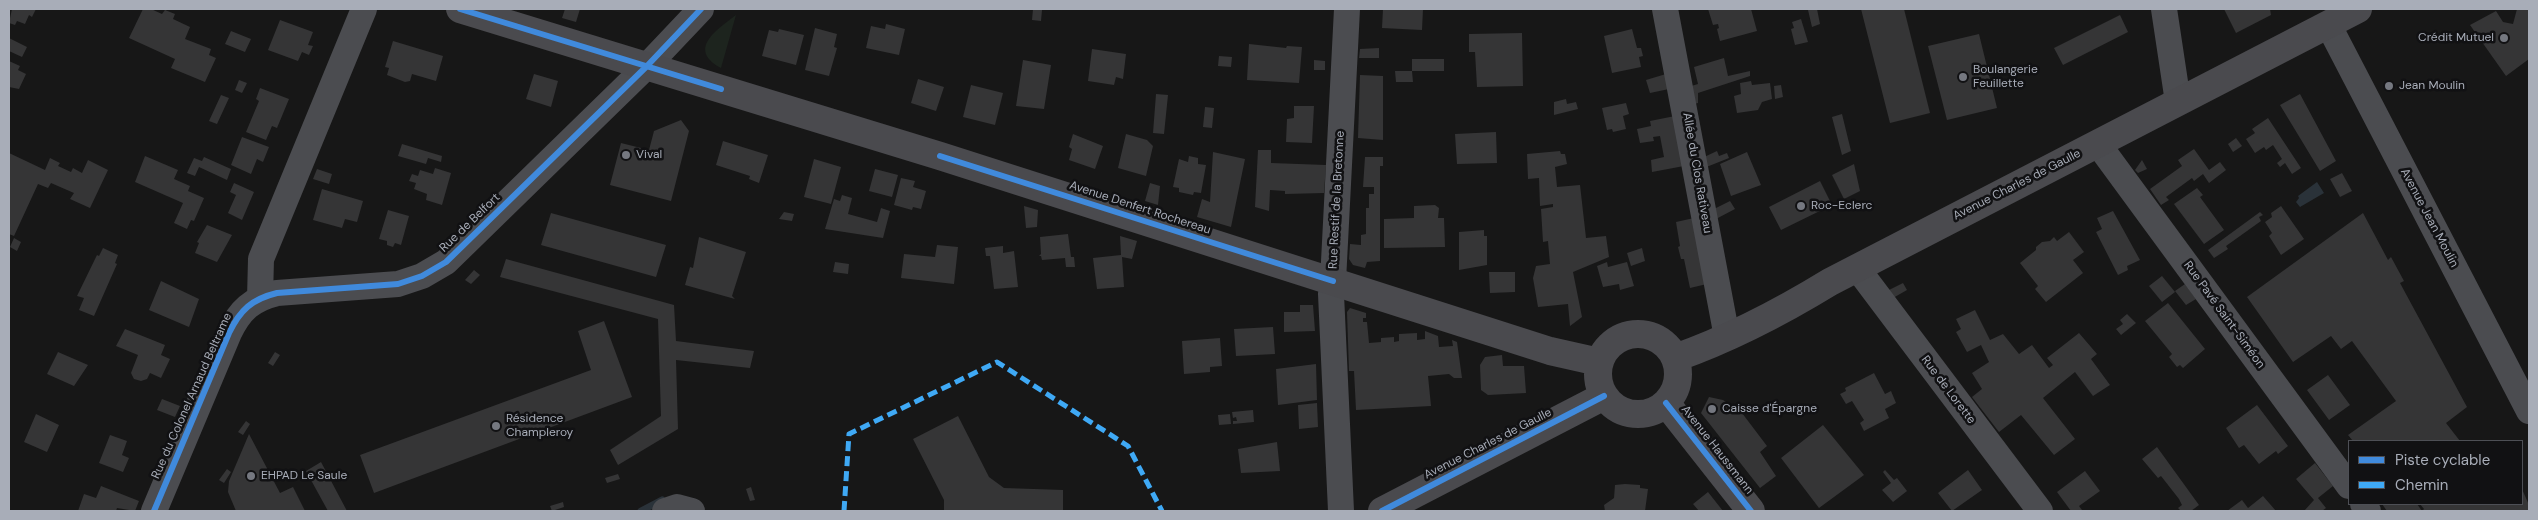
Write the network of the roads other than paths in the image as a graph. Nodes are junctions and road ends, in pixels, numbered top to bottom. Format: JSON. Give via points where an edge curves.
{"nodes":[{"id":1,"x":364,"y":9,"type":"edge"},
{"id":2,"x":460,"y":9,"type":"edge"},
{"id":3,"x":701,"y":9,"type":"edge"},
{"id":4,"x":1347,"y":9,"type":"edge"},
{"id":5,"x":1665,"y":9,"type":"edge"},
{"id":6,"x":2164,"y":9,"type":"edge"},
{"id":7,"x":2358,"y":9,"type":"edge"},
{"id":8,"x":2328,"y":24,"type":"junction"},
{"id":9,"x":647,"y":66,"type":"junction"},
{"id":10,"x":2178,"y":102,"type":"junction"},
{"id":11,"x":2098,"y":144,"type":"junction"},
{"id":12,"x":1857,"y":268,"type":"junction"},
{"id":13,"x":1334,"y":281,"type":"junction"},
{"id":14,"x":260,"y":298,"type":"junction"},
{"id":15,"x":1727,"y":337,"type":"junction"},
{"id":16,"x":1675,"y":358,"type":"junction"},
{"id":17,"x":1599,"y":362,"type":"junction"},
{"id":18,"x":1604,"y":396,"type":"junction"},
{"id":19,"x":1666,"y":403,"type":"junction"},
{"id":20,"x":2529,"y":411,"type":"edge"},
{"id":21,"x":2348,"y":485,"type":"edge"},
{"id":22,"x":154,"y":511,"type":"edge"},
{"id":23,"x":665,"y":511,"type":"edge"},
{"id":24,"x":692,"y":511,"type":"edge"},
{"id":25,"x":1341,"y":511,"type":"edge"},
{"id":26,"x":1382,"y":511,"type":"edge"},
{"id":27,"x":1751,"y":511,"type":"edge"},
{"id":28,"x":2040,"y":511,"type":"edge"}],
"edges":[{"from":1,"to":14,"type":"street","via":[[261,259]]},
{"from":2,"to":9,"type":"street","name":"Avenue Denfert Rochereau"},
{"from":3,"to":9,"type":"street","name":"Rue de Belfort"},
{"from":4,"to":13,"type":"street","name":"Rue Restif de la Bretonne"},
{"from":5,"to":15,"type":"street","name":"Allée du Clos Rativeau"},
{"from":6,"to":10,"type":"street"},
{"from":7,"to":8,"type":"street","name":"Avenue Charles de Gaulle"},
{"from":8,"to":10,"type":"street","name":"Avenue Charles de Gaulle"},
{"from":8,"to":20,"type":"street","name":"Avenue Jean Moulin"},
{"from":9,"to":13,"type":"street","name":"Avenue Denfert Rochereau"},
{"from":9,"to":14,"type":"street","name":"Rue de Belfort","via":[[438,267],[398,284],[277,293]]},
{"from":10,"to":11,"type":"street","name":"Avenue Charles de Gaulle"},
{"from":11,"to":12,"type":"street","name":"Avenue Charles de Gaulle"},
{"from":11,"to":21,"type":"street","name":"Rue Pavé Saint-Siméon"},
{"from":12,"to":15,"type":"street","name":"Avenue Charles de Gaulle"},
{"from":12,"to":28,"type":"street","name":"Rue de Lorette"},
{"from":13,"to":17,"type":"street","name":"Avenue Denfert Rochereau","via":[[1550,351]]},
{"from":13,"to":25,"type":"street","name":"Rue Restif de la Bretonne","via":[[1331,306]]},
{"from":14,"to":22,"type":"street","name":"Rue du Colonel Arnaud Beltrame","via":[[246,306],[232,326]]},
{"from":15,"to":16,"type":"street","name":"Avenue Charles de Gaulle"},
{"from":16,"to":17,"type":"street","via":[[1660,339],[1636,333],[1612,341]]},
{"from":16,"to":19,"type":"street","via":[[1678,378]]},
{"from":17,"to":18,"type":"street","via":[[1597,374]]},
{"from":18,"to":19,"type":"street","via":[[1613,407],[1626,413],[1654,411]]},
{"from":18,"to":26,"type":"street","name":"Avenue Charles de Gaulle"},
{"from":19,"to":27,"type":"street","name":"Avenue Haussmann"},
{"from":23,"to":24,"type":"street","via":[[676,507]]}]}
